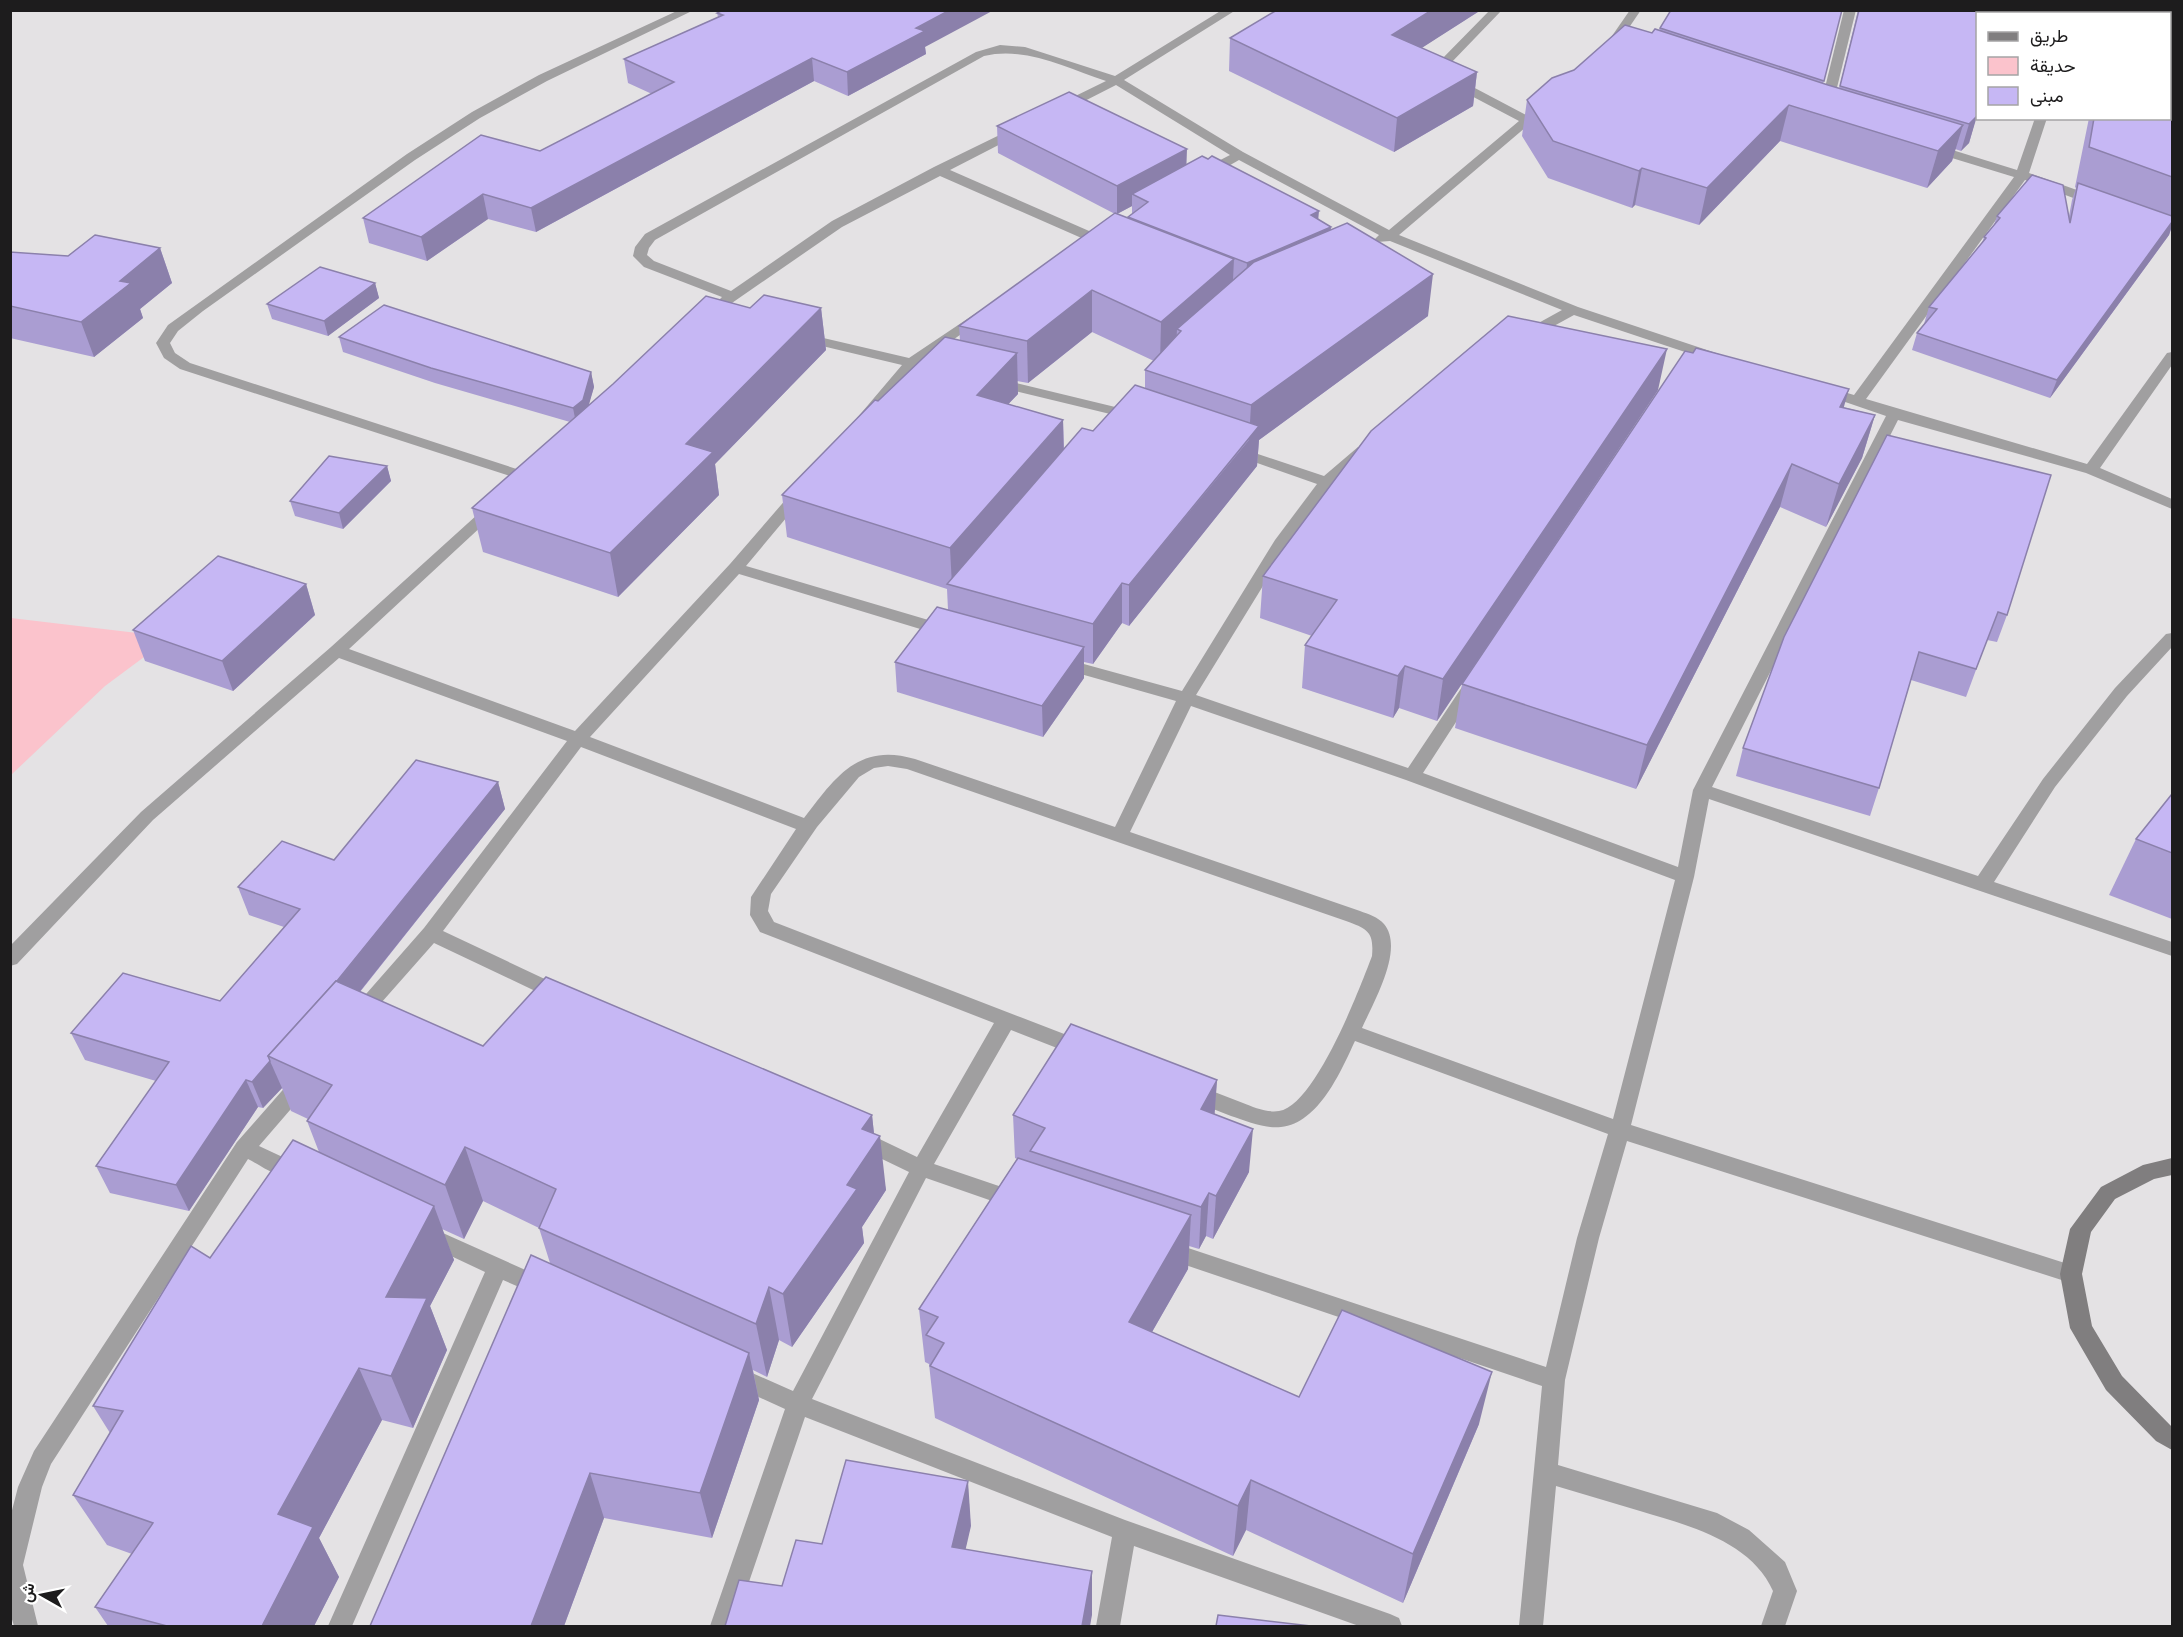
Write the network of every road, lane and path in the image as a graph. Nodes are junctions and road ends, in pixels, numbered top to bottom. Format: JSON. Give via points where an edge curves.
{"nodes":[{"id":1,"x":689,"y":10,"type":"edge"},
{"id":2,"x":1231,"y":10,"type":"edge"},
{"id":3,"x":1497,"y":10,"type":"edge"},
{"id":4,"x":1636,"y":10,"type":"edge"},
{"id":5,"x":1850,"y":10,"type":"edge"},
{"id":6,"x":1611,"y":50,"type":"edge"},
{"id":7,"x":1116,"y":80,"type":"junction"},
{"id":8,"x":1553,"y":98,"type":"edge"},
{"id":9,"x":1824,"y":115,"type":"edge"},
{"id":10,"x":2041,"y":120,"type":"edge"},
{"id":11,"x":1528,"y":121,"type":"junction"},
{"id":12,"x":1923,"y":145,"type":"edge"},
{"id":13,"x":1239,"y":155,"type":"junction"},
{"id":14,"x":938,"y":170,"type":"junction"},
{"id":15,"x":2022,"y":175,"type":"junction"},
{"id":16,"x":1189,"y":182,"type":"edge"},
{"id":17,"x":2108,"y":206,"type":"edge"},
{"id":18,"x":1109,"y":226,"type":"edge"},
{"id":19,"x":1390,"y":236,"type":"junction"},
{"id":20,"x":1084,"y":240,"type":"junction"},
{"id":21,"x":1369,"y":245,"type":"edge"},
{"id":22,"x":1120,"y":249,"type":"edge"},
{"id":23,"x":732,"y":296,"type":"junction"},
{"id":24,"x":716,"y":309,"type":"edge"},
{"id":25,"x":986,"y":309,"type":"edge"},
{"id":26,"x":1573,"y":310,"type":"junction"},
{"id":27,"x":787,"y":334,"type":"edge"},
{"id":28,"x":1512,"y":343,"type":"edge"},
{"id":29,"x":2172,"y":356,"type":"edge"},
{"id":30,"x":1727,"y":361,"type":"edge"},
{"id":31,"x":912,"y":362,"type":"junction"},
{"id":32,"x":935,"y":368,"type":"edge"},
{"id":33,"x":981,"y":378,"type":"edge"},
{"id":34,"x":1814,"y":387,"type":"edge"},
{"id":35,"x":1858,"y":400,"type":"junction"},
{"id":36,"x":1124,"y":407,"type":"junction"},
{"id":37,"x":1894,"y":414,"type":"junction"},
{"id":38,"x":1152,"y":422,"type":"edge"},
{"id":39,"x":858,"y":425,"type":"edge"},
{"id":40,"x":1104,"y":429,"type":"edge"},
{"id":41,"x":1379,"y":436,"type":"edge"},
{"id":42,"x":1217,"y":444,"type":"edge"},
{"id":43,"x":2091,"y":470,"type":"junction"},
{"id":44,"x":812,"y":478,"type":"edge"},
{"id":45,"x":1326,"y":482,"type":"junction"},
{"id":46,"x":2172,"y":504,"type":"edge"},
{"id":47,"x":736,"y":568,"type":"junction"},
{"id":48,"x":965,"y":636,"type":"edge"},
{"id":49,"x":2172,"y":638,"type":"edge"},
{"id":50,"x":337,"y":651,"type":"junction"},
{"id":51,"x":1042,"y":658,"type":"edge"},
{"id":52,"x":1484,"y":667,"type":"edge"},
{"id":53,"x":1186,"y":698,"type":"junction"},
{"id":54,"x":578,"y":739,"type":"junction"},
{"id":55,"x":1412,"y":776,"type":"junction"},
{"id":56,"x":1702,"y":790,"type":"junction"},
{"id":57,"x":808,"y":827,"type":"junction"},
{"id":58,"x":1120,"y":835,"type":"junction"},
{"id":59,"x":1685,"y":877,"type":"junction"},
{"id":60,"x":1983,"y":884,"type":"junction"},
{"id":61,"x":431,"y":933,"type":"junction"},
{"id":62,"x":2172,"y":949,"type":"edge"},
{"id":63,"x":10,"y":959,"type":"edge"},
{"id":64,"x":580,"y":1004,"type":"edge"},
{"id":65,"x":1006,"y":1021,"type":"junction"},
{"id":66,"x":345,"y":1031,"type":"edge"},
{"id":67,"x":1351,"y":1032,"type":"junction"},
{"id":68,"x":314,"y":1067,"type":"edge"},
{"id":69,"x":1620,"y":1130,"type":"junction"},
{"id":70,"x":846,"y":1132,"type":"edge"},
{"id":71,"x":244,"y":1148,"type":"junction"},
{"id":72,"x":2172,"y":1167,"type":"edge"},
{"id":73,"x":921,"y":1168,"type":"junction"},
{"id":74,"x":318,"y":1183,"type":"edge"},
{"id":75,"x":1034,"y":1206,"type":"edge"},
{"id":76,"x":402,"y":1223,"type":"edge"},
{"id":77,"x":1147,"y":1244,"type":"edge"},
{"id":78,"x":497,"y":1268,"type":"junction"},
{"id":79,"x":2072,"y":1274,"type":"junction"},
{"id":80,"x":562,"y":1297,"type":"edge"},
{"id":81,"x":712,"y":1365,"type":"edge"},
{"id":82,"x":1554,"y":1380,"type":"junction"},
{"id":83,"x":798,"y":1404,"type":"junction"},
{"id":84,"x":2172,"y":1440,"type":"edge"},
{"id":85,"x":1545,"y":1472,"type":"junction"},
{"id":86,"x":1125,"y":1531,"type":"junction"},
{"id":87,"x":26,"y":1626,"type":"edge"},
{"id":88,"x":340,"y":1626,"type":"edge"},
{"id":89,"x":722,"y":1626,"type":"edge"},
{"id":90,"x":1108,"y":1626,"type":"edge"},
{"id":91,"x":1390,"y":1626,"type":"edge"},
{"id":92,"x":1532,"y":1626,"type":"edge"},
{"id":93,"x":1773,"y":1626,"type":"edge"}],
"edges":[{"from":1,"to":50,"type":"street","via":[[543,78],[476,115],[198,308],[173,328],[163,343],[169,355],[185,366],[532,473]]},
{"from":2,"to":7,"type":"street"},
{"from":3,"to":11,"type":"street","via":[[1443,64],[1449,79]]},
{"from":4,"to":6,"type":"street"},
{"from":5,"to":9,"type":"street"},
{"from":7,"to":13,"type":"street"},
{"from":7,"to":14,"type":"street"},
{"from":7,"to":23,"type":"street","via":[[1025,51],[990,50],[650,237],[642,247],[640,256],[649,264]]},
{"from":8,"to":11,"type":"street"},
{"from":10,"to":15,"type":"street"},
{"from":11,"to":19,"type":"street"},
{"from":12,"to":15,"type":"street"},
{"from":13,"to":16,"type":"street"},
{"from":13,"to":19,"type":"street"},
{"from":14,"to":20,"type":"street"},
{"from":14,"to":23,"type":"street","via":[[837,225]]},
{"from":15,"to":17,"type":"street"},
{"from":15,"to":35,"type":"street"},
{"from":18,"to":20,"type":"street"},
{"from":19,"to":21,"type":"street"},
{"from":19,"to":26,"type":"street"},
{"from":20,"to":22,"type":"street"},
{"from":23,"to":24,"type":"street"},
{"from":25,"to":31,"type":"street"},
{"from":26,"to":28,"type":"street"},
{"from":26,"to":30,"type":"street","via":[[1690,356]]},
{"from":27,"to":31,"type":"street"},
{"from":29,"to":43,"type":"street"},
{"from":31,"to":32,"type":"street"},
{"from":31,"to":39,"type":"street"},
{"from":33,"to":36,"type":"street"},
{"from":34,"to":35,"type":"street"},
{"from":35,"to":37,"type":"street"},
{"from":36,"to":38,"type":"street"},
{"from":36,"to":40,"type":"street"},
{"from":37,"to":43,"type":"street"},
{"from":37,"to":56,"type":"street"},
{"from":41,"to":45,"type":"street"},
{"from":42,"to":45,"type":"street"},
{"from":43,"to":46,"type":"street"},
{"from":44,"to":47,"type":"street"},
{"from":45,"to":53,"type":"street","via":[[1283,540]]},
{"from":47,"to":48,"type":"street","via":[[936,622]]},
{"from":47,"to":54,"type":"street"},
{"from":49,"to":60,"type":"street","via":[[2121,692],[2049,783]]},
{"from":50,"to":54,"type":"street"},
{"from":50,"to":63,"type":"street","via":[[147,816]]},
{"from":51,"to":53,"type":"street"},
{"from":52,"to":55,"type":"street"},
{"from":53,"to":55,"type":"street"},
{"from":53,"to":58,"type":"street"},
{"from":54,"to":57,"type":"street"},
{"from":54,"to":61,"type":"street"},
{"from":55,"to":59,"type":"street"},
{"from":56,"to":59,"type":"street"},
{"from":56,"to":60,"type":"street"},
{"from":57,"to":58,"type":"street","via":[[849,775],[862,765],[891,760]]},
{"from":57,"to":65,"type":"street","via":[[762,892],[757,905],[759,917],[767,927]]},
{"from":58,"to":67,"type":"street","via":[[1370,922],[1380,931],[1382,956]]},
{"from":59,"to":69,"type":"street"},
{"from":60,"to":62,"type":"street"},
{"from":61,"to":64,"type":"street"},
{"from":61,"to":66,"type":"street"},
{"from":65,"to":67,"type":"street","via":[[1238,1110],[1284,1119],[1299,1112],[1315,1095]]},
{"from":65,"to":73,"type":"street"},
{"from":67,"to":69,"type":"street"},
{"from":68,"to":71,"type":"street"},
{"from":69,"to":79,"type":"street"},
{"from":69,"to":82,"type":"street","via":[[1588,1238]]},
{"from":70,"to":73,"type":"street"},
{"from":71,"to":74,"type":"street"},
{"from":71,"to":87,"type":"street","via":[[42,1458],[30,1487],[11,1565]]},
{"from":72,"to":79,"type":"street","via":[[2150,1171],[2108,1193],[2081,1229]]},
{"from":73,"to":75,"type":"street"},
{"from":73,"to":83,"type":"street"},
{"from":76,"to":78,"type":"street"},
{"from":77,"to":82,"type":"street"},
{"from":78,"to":80,"type":"street"},
{"from":78,"to":88,"type":"street"},
{"from":79,"to":84,"type":"street","via":[[2081,1328],[2114,1383]]},
{"from":81,"to":83,"type":"street"},
{"from":82,"to":85,"type":"street"},
{"from":83,"to":86,"type":"street"},
{"from":83,"to":89,"type":"street"},
{"from":85,"to":92,"type":"street"},
{"from":85,"to":93,"type":"street","via":[[1708,1521],[1741,1538],[1776,1570],[1785,1591]]},
{"from":86,"to":90,"type":"street"},
{"from":86,"to":91,"type":"street"}]}
